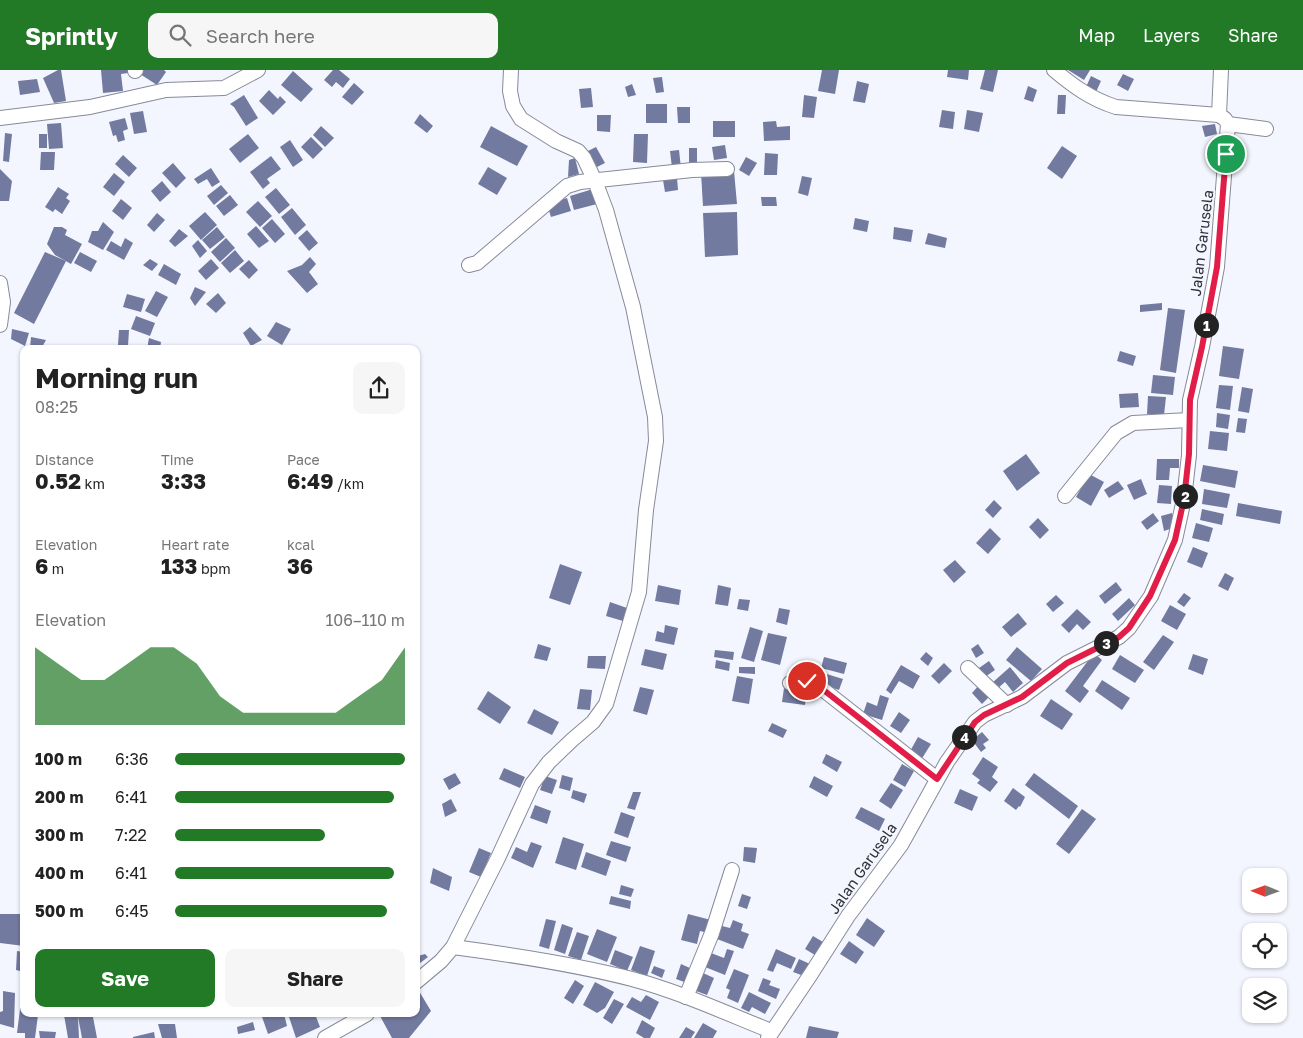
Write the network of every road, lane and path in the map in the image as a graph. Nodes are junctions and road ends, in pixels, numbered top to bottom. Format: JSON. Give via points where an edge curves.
{"nodes":[{"id":1,"x":258,"y":70,"type":"edge"},
{"id":2,"x":511,"y":70,"type":"edge"},
{"id":3,"x":1054,"y":70,"type":"edge"},
{"id":4,"x":1221,"y":70,"type":"edge"},
{"id":5,"x":0,"y":118,"type":"edge"},
{"id":6,"x":1224,"y":119,"type":"junction"},
{"id":7,"x":1266,"y":129,"type":"dead end"},
{"id":8,"x":727,"y":169,"type":"dead end"},
{"id":9,"x":595,"y":181,"type":"junction"},
{"id":10,"x":469,"y":265,"type":"dead end"},
{"id":11,"x":0,"y":283,"type":"edge"},
{"id":12,"x":0,"y":325,"type":"edge"},
{"id":13,"x":1190,"y":420,"type":"junction"},
{"id":14,"x":1065,"y":496,"type":"dead end"},
{"id":15,"x":968,"y":668,"type":"dead end"},
{"id":16,"x":790,"y":683,"type":"dead end"},
{"id":17,"x":1007,"y":705,"type":"junction"},
{"id":18,"x":937,"y":779,"type":"junction"},
{"id":19,"x":732,"y":870,"type":"dead end"},
{"id":20,"x":453,"y":947,"type":"junction"},
{"id":21,"x":420,"y":979,"type":"edge"},
{"id":22,"x":686,"y":997,"type":"junction"},
{"id":23,"x":351,"y":1018,"type":"edge"},
{"id":24,"x":770,"y":1034,"type":"edge"},
{"id":25,"x":325,"y":1038,"type":"edge"}],
"edges":[{"from":1,"to":5,"type":"street","via":[[224,88],[166,90],[90,107]]},
{"from":2,"to":9,"type":"street","via":[[513,106],[521,119],[578,152]]},
{"from":3,"to":6,"type":"street","via":[[1086,94],[1116,107]]},
{"from":4,"to":6,"type":"street","name":"Jalan Garusela"},
{"from":6,"to":7,"type":"street"},
{"from":6,"to":13,"type":"street","name":"Jalan Garusela","via":[[1217,267],[1190,400]]},
{"from":8,"to":9,"type":"street"},
{"from":9,"to":10,"type":"street","via":[[567,186],[478,263]]},
{"from":9,"to":20,"type":"street","via":[[633,307],[656,429],[639,592],[606,704],[594,722],[549,762],[532,784]]},
{"from":11,"to":12,"type":"street","via":[[3,302]]},
{"from":13,"to":14,"type":"street","via":[[1133,423],[1124,427]]},
{"from":13,"to":17,"type":"street","name":"Jalan Garusela","via":[[1184,499],[1175,540],[1150,596],[1129,628],[1119,637],[1067,663]]},
{"from":15,"to":17,"type":"street"},
{"from":16,"to":18,"type":"street","via":[[807,681],[821,688]]},
{"from":17,"to":18,"type":"street","name":"Jalan Garusela","via":[[975,722]]},
{"from":18,"to":24,"type":"street","name":"Jalan Garusela","via":[[901,845],[848,916]]},
{"from":19,"to":22,"type":"street","via":[[712,933]]},
{"from":20,"to":21,"type":"street"},
{"from":20,"to":22,"type":"street","name":"Jalan Garusela","via":[[536,958],[633,980]]},
{"from":22,"to":24,"type":"street","name":"Jalan Garusela"},
{"from":23,"to":25,"type":"street"}]}
